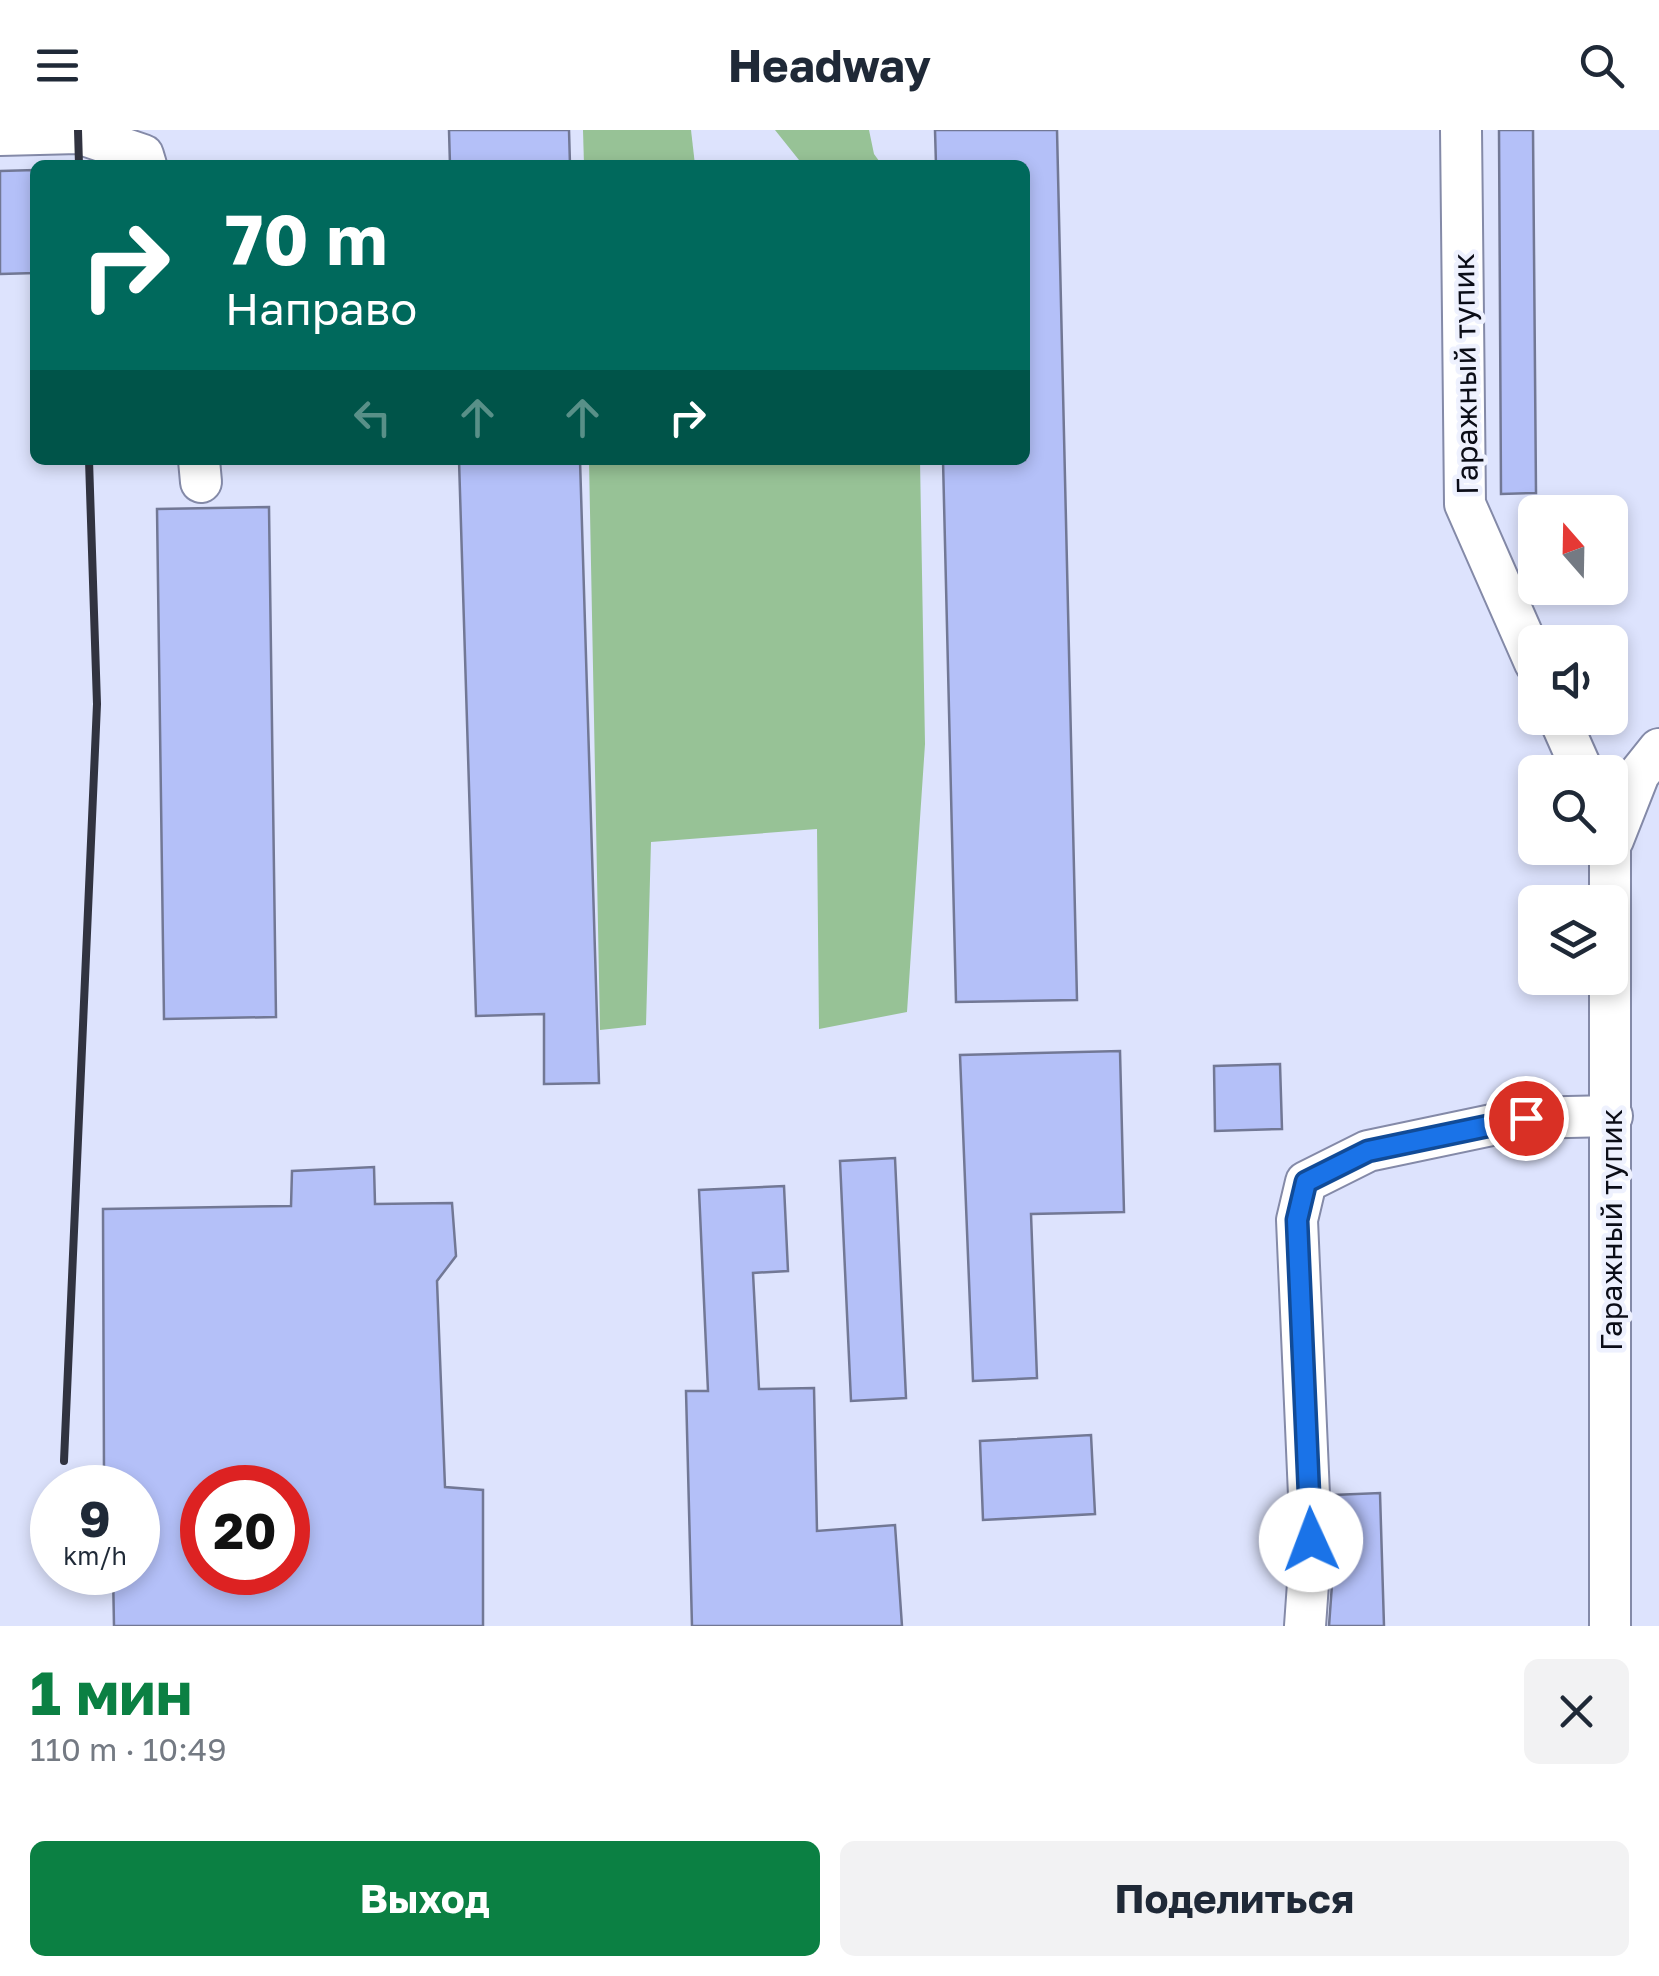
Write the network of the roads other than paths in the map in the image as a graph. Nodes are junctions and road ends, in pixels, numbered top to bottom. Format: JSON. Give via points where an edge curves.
{"nodes":[{"id":1,"x":1461,"y":130,"type":"edge"},
{"id":2,"x":0,"y":134,"type":"edge"},
{"id":3,"x":144,"y":160,"type":"edge"},
{"id":4,"x":1518,"y":625,"type":"edge"},
{"id":5,"x":1659,"y":749,"type":"edge"},
{"id":6,"x":1628,"y":799,"type":"edge"},
{"id":7,"x":1611,"y":865,"type":"edge"},
{"id":8,"x":1612,"y":1116,"type":"junction"},
{"id":9,"x":1305,"y":1626,"type":"edge"},
{"id":10,"x":1610,"y":1626,"type":"edge"}],
"edges":[{"from":1,"to":4,"type":"street","name":"Гаражный тупик","via":[[1465,504]]},
{"from":2,"to":3,"type":"street","via":[[78,133]]},
{"from":5,"to":6,"type":"street"},
{"from":7,"to":8,"type":"street","name":"Гаражный тупик"},
{"from":8,"to":9,"type":"street","via":[[1526,1118],[1368,1151],[1306,1182],[1297,1220],[1311,1540]]},
{"from":8,"to":10,"type":"street","name":"Гаражный тупик"}]}
